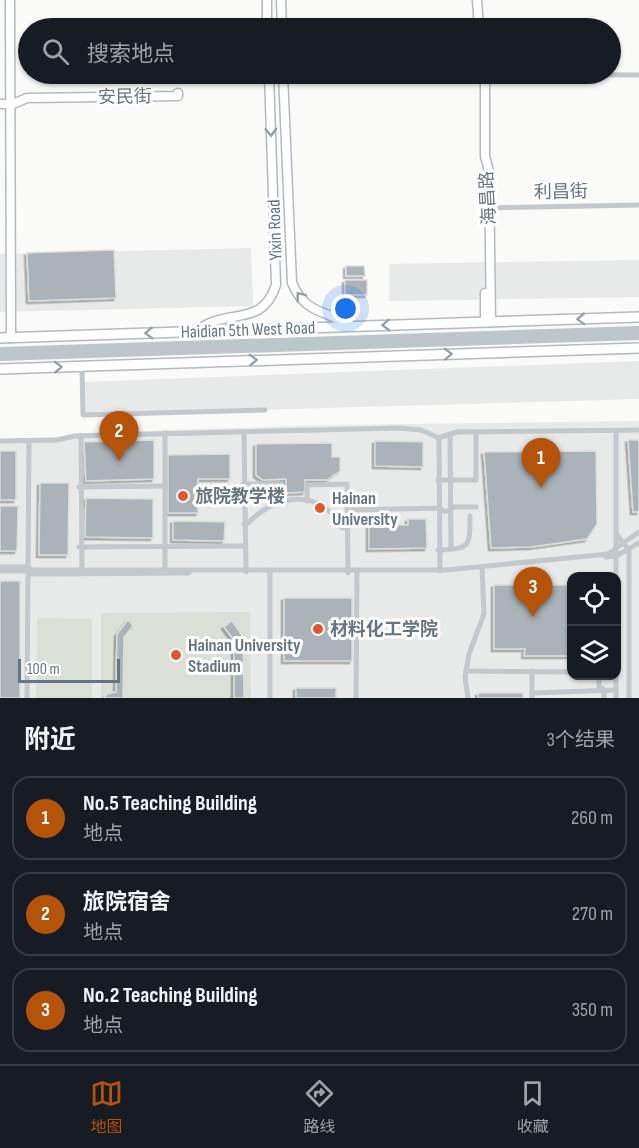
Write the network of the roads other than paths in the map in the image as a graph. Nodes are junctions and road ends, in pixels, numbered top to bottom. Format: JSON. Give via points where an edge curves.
{"nodes":[{"id":1,"x":12,"y":0,"type":"edge"},
{"id":2,"x":267,"y":0,"type":"edge"},
{"id":3,"x":281,"y":0,"type":"edge"},
{"id":4,"x":477,"y":0,"type":"edge"},
{"id":5,"x":482,"y":0,"type":"edge"},
{"id":6,"x":267,"y":18,"type":"edge"},
{"id":7,"x":282,"y":18,"type":"edge"},
{"id":8,"x":478,"y":18,"type":"edge"},
{"id":9,"x":483,"y":18,"type":"edge"},
{"id":10,"x":621,"y":75,"type":"edge"},
{"id":11,"x":639,"y":75,"type":"edge"},
{"id":12,"x":269,"y":84,"type":"edge"},
{"id":13,"x":284,"y":84,"type":"edge"},
{"id":14,"x":483,"y":84,"type":"edge"},
{"id":15,"x":0,"y":102,"type":"edge"},
{"id":16,"x":12,"y":102,"type":"junction"},
{"id":17,"x":639,"y":205,"type":"edge"},
{"id":18,"x":487,"y":208,"type":"junction"},
{"id":19,"x":639,"y":317,"type":"edge"},
{"id":20,"x":488,"y":322,"type":"junction"},
{"id":21,"x":348,"y":326,"type":"junction"},
{"id":22,"x":191,"y":332,"type":"junction"},
{"id":23,"x":0,"y":338,"type":"edge"},
{"id":24,"x":13,"y":338,"type":"junction"},
{"id":25,"x":639,"y":348,"type":"edge"},
{"id":26,"x":82,"y":366,"type":"junction"},
{"id":27,"x":0,"y":369,"type":"edge"},
{"id":28,"x":265,"y":410,"type":"dead end"},
{"id":29,"x":639,"y":431,"type":"edge"},
{"id":30,"x":616,"y":432,"type":"junction"},
{"id":31,"x":242,"y":433,"type":"junction"},
{"id":32,"x":476,"y":433,"type":"junction"},
{"id":33,"x":164,"y":435,"type":"junction"},
{"id":34,"x":450,"y":436,"type":"junction"},
{"id":35,"x":79,"y":437,"type":"junction"},
{"id":36,"x":438,"y":439,"type":"junction"},
{"id":37,"x":0,"y":442,"type":"edge"},
{"id":38,"x":27,"y":442,"type":"junction"},
{"id":39,"x":438,"y":480,"type":"junction"},
{"id":40,"x":450,"y":480,"type":"junction"},
{"id":41,"x":243,"y":484,"type":"junction"},
{"id":42,"x":164,"y":488,"type":"junction"},
{"id":43,"x":80,"y":489,"type":"junction"},
{"id":44,"x":282,"y":501,"type":"junction"},
{"id":45,"x":307,"y":501,"type":"junction"},
{"id":46,"x":438,"y":507,"type":"junction"},
{"id":47,"x":476,"y":507,"type":"dead end"},
{"id":48,"x":346,"y":508,"type":"junction"},
{"id":49,"x":450,"y":511,"type":"junction"},
{"id":50,"x":470,"y":516,"type":"dead end"},
{"id":51,"x":244,"y":524,"type":"junction"},
{"id":52,"x":347,"y":528,"type":"junction"},
{"id":53,"x":639,"y":532,"type":"edge"},
{"id":54,"x":617,"y":535,"type":"junction"},
{"id":55,"x":623,"y":543,"type":"junction"},
{"id":56,"x":639,"y":543,"type":"edge"},
{"id":57,"x":164,"y":545,"type":"junction"},
{"id":58,"x":244,"y":545,"type":"junction"},
{"id":59,"x":80,"y":546,"type":"junction"},
{"id":60,"x":616,"y":548,"type":"junction"},
{"id":61,"x":451,"y":549,"type":"junction"},
{"id":62,"x":438,"y":550,"type":"junction"},
{"id":63,"x":629,"y":550,"type":"junction"},
{"id":64,"x":616,"y":556,"type":"junction"},
{"id":65,"x":482,"y":568,"type":"junction"},
{"id":66,"x":0,"y":569,"type":"edge"},
{"id":67,"x":27,"y":569,"type":"junction"},
{"id":68,"x":164,"y":571,"type":"junction"},
{"id":69,"x":244,"y":571,"type":"junction"},
{"id":70,"x":271,"y":571,"type":"junction"},
{"id":71,"x":80,"y":572,"type":"junction"},
{"id":72,"x":347,"y":572,"type":"junction"},
{"id":73,"x":357,"y":572,"type":"junction"},
{"id":74,"x":438,"y":572,"type":"junction"},
{"id":75,"x":616,"y":572,"type":"edge"},
{"id":76,"x":466,"y":671,"type":"junction"},
{"id":77,"x":532,"y":671,"type":"junction"},
{"id":78,"x":567,"y":672,"type":"edge"},
{"id":79,"x":621,"y":676,"type":"edge"},
{"id":80,"x":629,"y":677,"type":"junction"},
{"id":81,"x":599,"y":680,"type":"edge"},
{"id":82,"x":615,"y":680,"type":"edge"},
{"id":83,"x":604,"y":690,"type":"junction"},
{"id":84,"x":616,"y":690,"type":"junction"},
{"id":85,"x":532,"y":695,"type":"edge"},
{"id":86,"x":26,"y":698,"type":"edge"},
{"id":87,"x":271,"y":698,"type":"edge"},
{"id":88,"x":356,"y":698,"type":"edge"},
{"id":89,"x":468,"y":698,"type":"edge"},
{"id":90,"x":604,"y":698,"type":"edge"},
{"id":91,"x":616,"y":698,"type":"edge"},
{"id":92,"x":628,"y":698,"type":"edge"}],
"edges":[{"from":1,"to":16,"type":"street"},
{"from":2,"to":6,"type":"street"},
{"from":3,"to":7,"type":"street"},
{"from":4,"to":8,"type":"street"},
{"from":5,"to":9,"type":"street"},
{"from":10,"to":11,"type":"street"},
{"from":12,"to":22,"type":"street","name":"Yixin Road","one_way":true,"via":[[275,288],[258,311],[214,321]]},
{"from":21,"to":13,"type":"street","name":"Yixin Road","one_way":true,"via":[[311,308],[292,283]]},
{"from":14,"to":18,"type":"street","name":"海昌路"},
{"from":15,"to":16,"type":"street","name":"安民街"},
{"from":16,"to":16,"type":"street","name":"安民街","via":[[27,98],[178,93],[27,94]]},
{"from":16,"to":24,"type":"street"},
{"from":17,"to":18,"type":"street","name":"利昌街"},
{"from":18,"to":20,"type":"street","name":"海昌路"},
{"from":19,"to":20,"type":"main road","name":"Haidian 5th West Road","one_way":true},
{"from":20,"to":21,"type":"main road","name":"Haidian 5th West Road","one_way":true},
{"from":21,"to":22,"type":"main road","name":"Haidian 5th West Road"},
{"from":22,"to":24,"type":"main road","name":"Haidian 5th West Road","one_way":true},
{"from":23,"to":24,"type":"main road","name":"Haidian 5th West Road"},
{"from":26,"to":25,"type":"main road","name":"Haidian 5th West Road","one_way":true},
{"from":27,"to":26,"type":"main road","name":"Haidian 5th West Road","one_way":true},
{"from":26,"to":28,"type":"street","via":[[83,415]]},
{"from":29,"to":30,"type":"street"},
{"from":30,"to":32,"type":"street"},
{"from":30,"to":54,"type":"street"},
{"from":31,"to":33,"type":"street"},
{"from":31,"to":36,"type":"street","via":[[410,431]]},
{"from":31,"to":41,"type":"street"},
{"from":32,"to":34,"type":"street"},
{"from":32,"to":40,"type":"street","via":[[476,480]]},
{"from":33,"to":35,"type":"street"},
{"from":33,"to":42,"type":"street"},
{"from":34,"to":36,"type":"street"},
{"from":34,"to":40,"type":"street"},
{"from":35,"to":38,"type":"street"},
{"from":35,"to":43,"type":"street"},
{"from":36,"to":39,"type":"street"},
{"from":37,"to":38,"type":"street"},
{"from":38,"to":67,"type":"street"},
{"from":39,"to":40,"type":"street"},
{"from":39,"to":46,"type":"street"},
{"from":40,"to":49,"type":"street"},
{"from":41,"to":44,"type":"street","via":[[282,484]]},
{"from":41,"to":51,"type":"street"},
{"from":42,"to":43,"type":"street"},
{"from":42,"to":57,"type":"street"},
{"from":43,"to":59,"type":"street"},
{"from":44,"to":45,"type":"street"},
{"from":44,"to":51,"type":"street"},
{"from":45,"to":48,"type":"street","via":[[307,485],[345,484]]},
{"from":45,"to":52,"type":"street","via":[[330,512],[342,528]]},
{"from":46,"to":48,"type":"street"},
{"from":46,"to":49,"type":"street"},
{"from":46,"to":62,"type":"street"},
{"from":47,"to":49,"type":"street","via":[[453,507]]},
{"from":48,"to":52,"type":"street"},
{"from":49,"to":61,"type":"street"},
{"from":50,"to":61,"type":"street","via":[[468,544]]},
{"from":51,"to":58,"type":"street"},
{"from":52,"to":72,"type":"street"},
{"from":53,"to":55,"type":"street"},
{"from":54,"to":55,"type":"street"},
{"from":54,"to":60,"type":"street"},
{"from":55,"to":60,"type":"street"},
{"from":55,"to":63,"type":"street"},
{"from":56,"to":63,"type":"street"},
{"from":57,"to":58,"type":"street"},
{"from":57,"to":59,"type":"street"},
{"from":57,"to":68,"type":"street"},
{"from":58,"to":69,"type":"street"},
{"from":59,"to":71,"type":"street"},
{"from":60,"to":64,"type":"street"},
{"from":60,"to":65,"type":"street","via":[[608,554]]},
{"from":61,"to":62,"type":"street"},
{"from":62,"to":74,"type":"street"},
{"from":63,"to":64,"type":"street"},
{"from":63,"to":80,"type":"street"},
{"from":64,"to":65,"type":"street"},
{"from":64,"to":75,"type":"street"},
{"from":65,"to":74,"type":"street"},
{"from":65,"to":76,"type":"street","via":[[484,614]]},
{"from":66,"to":67,"type":"street"},
{"from":67,"to":71,"type":"street","via":[[31,574]]},
{"from":67,"to":86,"type":"street"},
{"from":68,"to":69,"type":"street"},
{"from":68,"to":71,"type":"street"},
{"from":69,"to":70,"type":"street"},
{"from":70,"to":72,"type":"street"},
{"from":70,"to":87,"type":"street"},
{"from":72,"to":73,"type":"street"},
{"from":73,"to":74,"type":"street"},
{"from":73,"to":88,"type":"street"},
{"from":76,"to":77,"type":"street"},
{"from":76,"to":89,"type":"street"},
{"from":77,"to":78,"type":"street"},
{"from":77,"to":85,"type":"street"},
{"from":79,"to":80,"type":"street"},
{"from":80,"to":92,"type":"street"},
{"from":81,"to":83,"type":"street"},
{"from":82,"to":84,"type":"street"},
{"from":83,"to":84,"type":"street"},
{"from":83,"to":85,"type":"street"},
{"from":83,"to":90,"type":"street"},
{"from":84,"to":91,"type":"street"}]}
